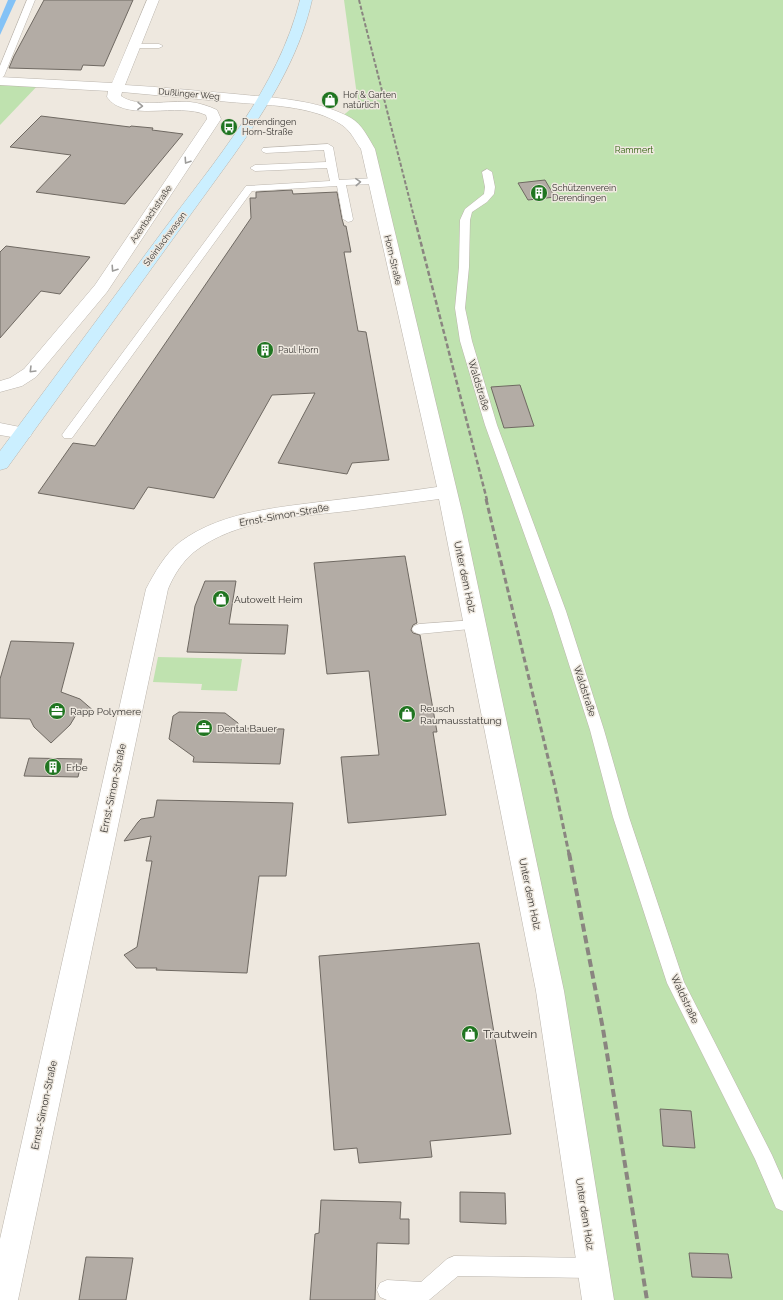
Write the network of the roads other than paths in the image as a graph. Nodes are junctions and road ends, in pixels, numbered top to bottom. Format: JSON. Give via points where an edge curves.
{"nodes":[{"id":1,"x":31,"y":0,"type":"edge"},
{"id":2,"x":153,"y":0,"type":"edge"},
{"id":3,"x":306,"y":0,"type":"edge"},
{"id":4,"x":134,"y":46,"type":"junction"},
{"id":5,"x":158,"y":46,"type":"dead end"},
{"id":6,"x":0,"y":76,"type":"edge"},
{"id":7,"x":0,"y":81,"type":"edge"},
{"id":8,"x":117,"y":88,"type":"junction"},
{"id":9,"x":261,"y":101,"type":"junction"},
{"id":10,"x":266,"y":150,"type":"dead end"},
{"id":11,"x":332,"y":165,"type":"junction"},
{"id":12,"x":256,"y":168,"type":"dead end"},
{"id":13,"x":487,"y":172,"type":"dead end"},
{"id":14,"x":375,"y":181,"type":"junction"},
{"id":15,"x":338,"y":183,"type":"junction"},
{"id":16,"x":348,"y":219,"type":"dead end"},
{"id":17,"x":0,"y":387,"type":"edge"},
{"id":18,"x":0,"y":429,"type":"edge"},
{"id":19,"x":23,"y":433,"type":"junction"},
{"id":20,"x":68,"y":435,"type":"dead end"},
{"id":21,"x":0,"y":464,"type":"edge"},
{"id":22,"x":446,"y":492,"type":"junction"},
{"id":23,"x":475,"y":625,"type":"junction"},
{"id":24,"x":419,"y":629,"type":"dead end"},
{"id":25,"x":783,"y":1202,"type":"edge"},
{"id":26,"x":593,"y":1268,"type":"junction"},
{"id":27,"x":387,"y":1290,"type":"dead end"},
{"id":28,"x":2,"y":1300,"type":"edge"},
{"id":29,"x":598,"y":1300,"type":"edge"}],
"edges":[{"from":1,"to":6,"type":"lane"},
{"from":2,"to":4,"type":"street"},
{"from":3,"to":9,"type":"street","name":"Steinlachwasen","via":[[293,42]]},
{"from":4,"to":5,"type":"lane"},
{"from":4,"to":8,"type":"street"},
{"from":7,"to":8,"type":"street","name":"Dußlinger Weg"},
{"from":8,"to":9,"type":"street","name":"Dußlinger Weg"},
{"from":8,"to":17,"type":"street","name":"Azenbachstraße","one_way":true,"via":[[114,97],[125,104],[190,106],[212,113],[214,119],[101,288],[30,372],[16,382]]},
{"from":9,"to":14,"type":"street","name":"Horn-Straße","via":[[312,109],[347,122],[368,149]]},
{"from":9,"to":19,"type":"street","name":"Steinlachwasen","via":[[208,182]]},
{"from":10,"to":11,"type":"lane","via":[[328,147]]},
{"from":11,"to":12,"type":"lane"},
{"from":11,"to":15,"type":"lane"},
{"from":13,"to":25,"type":"lane","name":"Waldstraße","via":[[489,194],[468,211],[465,220],[460,308],[466,341],[491,425],[559,611],[597,730],[621,817],[676,983],[763,1155]]},
{"from":15,"to":14,"type":"lane","one_way":true},
{"from":14,"to":22,"type":"street","name":"Horn-Straße"},
{"from":15,"to":16,"type":"lane"},
{"from":15,"to":20,"type":"lane","via":[[249,188]]},
{"from":18,"to":19,"type":"street"},
{"from":19,"to":21,"type":"street","name":"Steinlachwasen"},
{"from":22,"to":23,"type":"street","name":"Unter dem Holz"},
{"from":22,"to":28,"type":"street","name":"Ernst-Simon-Straße","via":[[242,521],[214,531],[187,547],[168,567],[157,589]]},
{"from":23,"to":24,"type":"lane"},
{"from":23,"to":26,"type":"street","name":"Unter dem Holz","via":[[550,991]]},
{"from":26,"to":27,"type":"lane","via":[[454,1266],[425,1292]]},
{"from":26,"to":29,"type":"street","name":"Unter dem Holz"}]}
